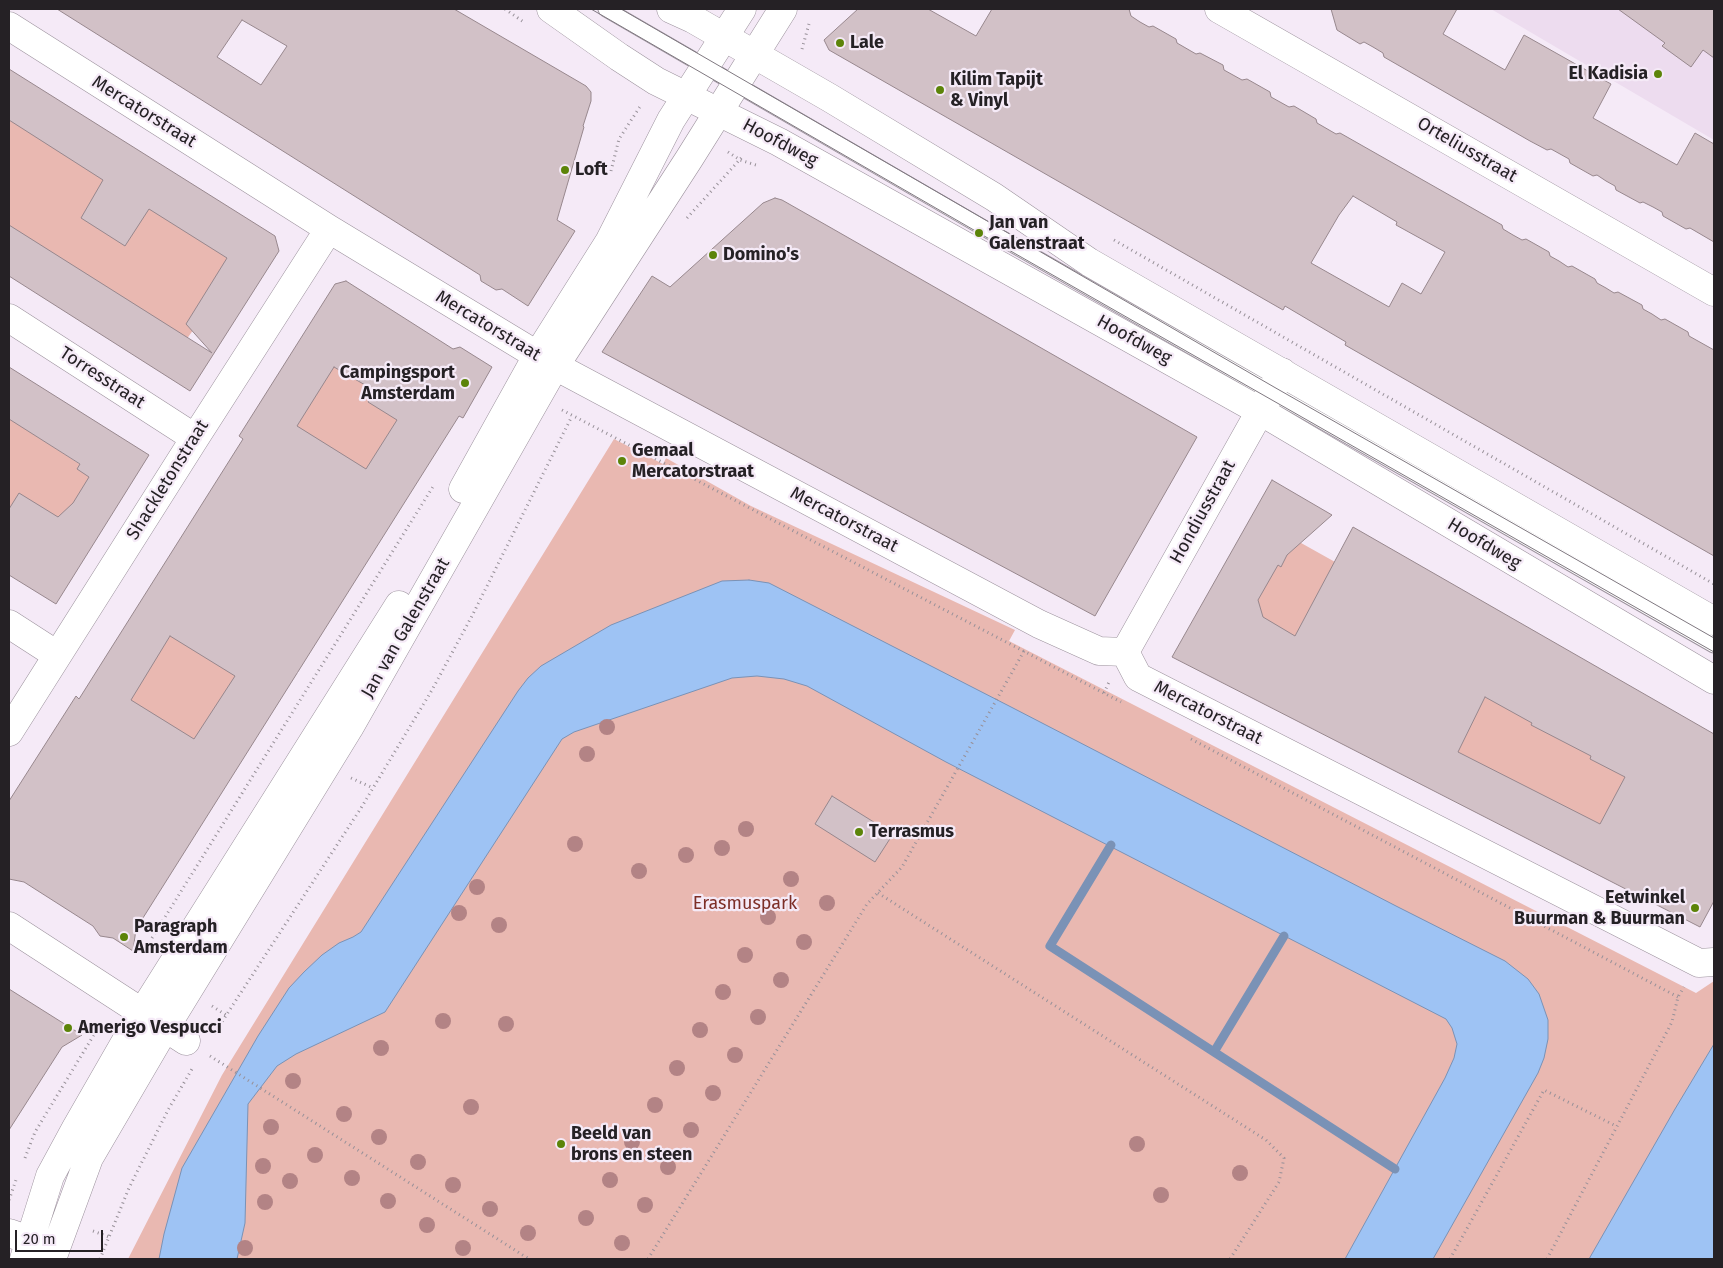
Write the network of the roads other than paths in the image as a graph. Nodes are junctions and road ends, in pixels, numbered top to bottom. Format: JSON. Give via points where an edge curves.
{"nodes":[{"id":1,"x":551,"y":9,"type":"edge"},
{"id":2,"x":606,"y":9,"type":"edge"},
{"id":3,"x":671,"y":9,"type":"edge"},
{"id":4,"x":742,"y":9,"type":"edge"},
{"id":5,"x":1219,"y":9,"type":"edge"},
{"id":6,"x":776,"y":19,"type":"edge"},
{"id":7,"x":9,"y":26,"type":"edge"},
{"id":8,"x":724,"y":37,"type":"junction"},
{"id":9,"x":754,"y":55,"type":"junction"},
{"id":10,"x":705,"y":67,"type":"junction"},
{"id":11,"x":736,"y":85,"type":"junction"},
{"id":12,"x":687,"y":96,"type":"junction"},
{"id":13,"x":719,"y":111,"type":"junction"},
{"id":14,"x":329,"y":229,"type":"junction"},
{"id":15,"x":1714,"y":292,"type":"edge"},
{"id":16,"x":9,"y":318,"type":"edge"},
{"id":17,"x":546,"y":361,"type":"junction"},
{"id":18,"x":1271,"y":392,"type":"junction"},
{"id":19,"x":195,"y":438,"type":"junction"},
{"id":20,"x":1714,"y":621,"type":"edge"},
{"id":21,"x":9,"y":624,"type":"edge"},
{"id":22,"x":1714,"y":645,"type":"edge"},
{"id":23,"x":1125,"y":652,"type":"junction"},
{"id":24,"x":57,"y":655,"type":"junction"},
{"id":25,"x":1714,"y":680,"type":"edge"},
{"id":26,"x":9,"y":732,"type":"edge"},
{"id":27,"x":9,"y":926,"type":"edge"},
{"id":28,"x":1706,"y":963,"type":"edge"},
{"id":29,"x":142,"y":1013,"type":"junction"},
{"id":30,"x":188,"y":1035,"type":"junction"},
{"id":31,"x":21,"y":1244,"type":"edge"},
{"id":32,"x":53,"y":1254,"type":"edge"}],
"edges":[{"from":1,"to":12,"type":"street","name":"Hoofdweg","via":[[656,81]]},
{"from":2,"to":10,"type":"lane","name":"Hoofdweg"},
{"from":3,"to":8,"type":"street","name":"Hoofdweg"},
{"from":4,"to":8,"type":"street","name":"Jan van Galenstraat"},
{"from":5,"to":15,"type":"street","name":"Orteliusstraat"},
{"from":6,"to":9,"type":"street","name":"Jan van Galenstraat"},
{"from":7,"to":14,"type":"street","name":"Mercatorstraat"},
{"from":8,"to":9,"type":"street","name":"Hoofdweg"},
{"from":8,"to":10,"type":"street","name":"Jan van Galenstraat"},
{"from":9,"to":11,"type":"street","name":"Jan van Galenstraat"},
{"from":9,"to":18,"type":"street","name":"Hoofdweg","via":[[994,197]]},
{"from":10,"to":11,"type":"lane","name":"Hoofdweg"},
{"from":10,"to":12,"type":"street","name":"Jan van Galenstraat"},
{"from":11,"to":13,"type":"street","name":"Jan van Galenstraat"},
{"from":11,"to":18,"type":"lane","name":"Hoofdweg"},
{"from":12,"to":13,"type":"street","name":"Hoofdweg"},
{"from":12,"to":17,"type":"street","name":"Jan van Galenstraat","via":[[671,120]]},
{"from":13,"to":17,"type":"street","name":"Jan van Galenstraat"},
{"from":13,"to":18,"type":"street","name":"Hoofdweg"},
{"from":14,"to":17,"type":"street","name":"Mercatorstraat"},
{"from":14,"to":19,"type":"street","name":"Shackletonstraat"},
{"from":16,"to":19,"type":"street","name":"Torresstraat"},
{"from":17,"to":23,"type":"street","name":"Mercatorstraat","via":[[1039,624],[1100,651]]},
{"from":17,"to":29,"type":"street","name":"Jan van Galenstraat","via":[[409,589]]},
{"from":17,"to":30,"type":"street","name":"Jan van Galenstraat"},
{"from":18,"to":20,"type":"street","name":"Hoofdweg"},
{"from":18,"to":22,"type":"lane","name":"Hoofdweg"},
{"from":18,"to":23,"type":"street","name":"Hondiusstraat"},
{"from":18,"to":25,"type":"street","name":"Hoofdweg"},
{"from":19,"to":24,"type":"street","name":"Shackletonstraat"},
{"from":21,"to":24,"type":"street"},
{"from":23,"to":28,"type":"street","name":"Mercatorstraat","via":[[1138,677]]},
{"from":24,"to":26,"type":"street","name":"Shackletonstraat"},
{"from":27,"to":29,"type":"street"},
{"from":29,"to":30,"type":"street"},
{"from":29,"to":31,"type":"street","name":"Jan van Galenstraat","via":[[50,1176]]},
{"from":30,"to":32,"type":"street","name":"Jan van Galenstraat","via":[[88,1158]]},
{"from":31,"to":32,"type":"street"}]}
